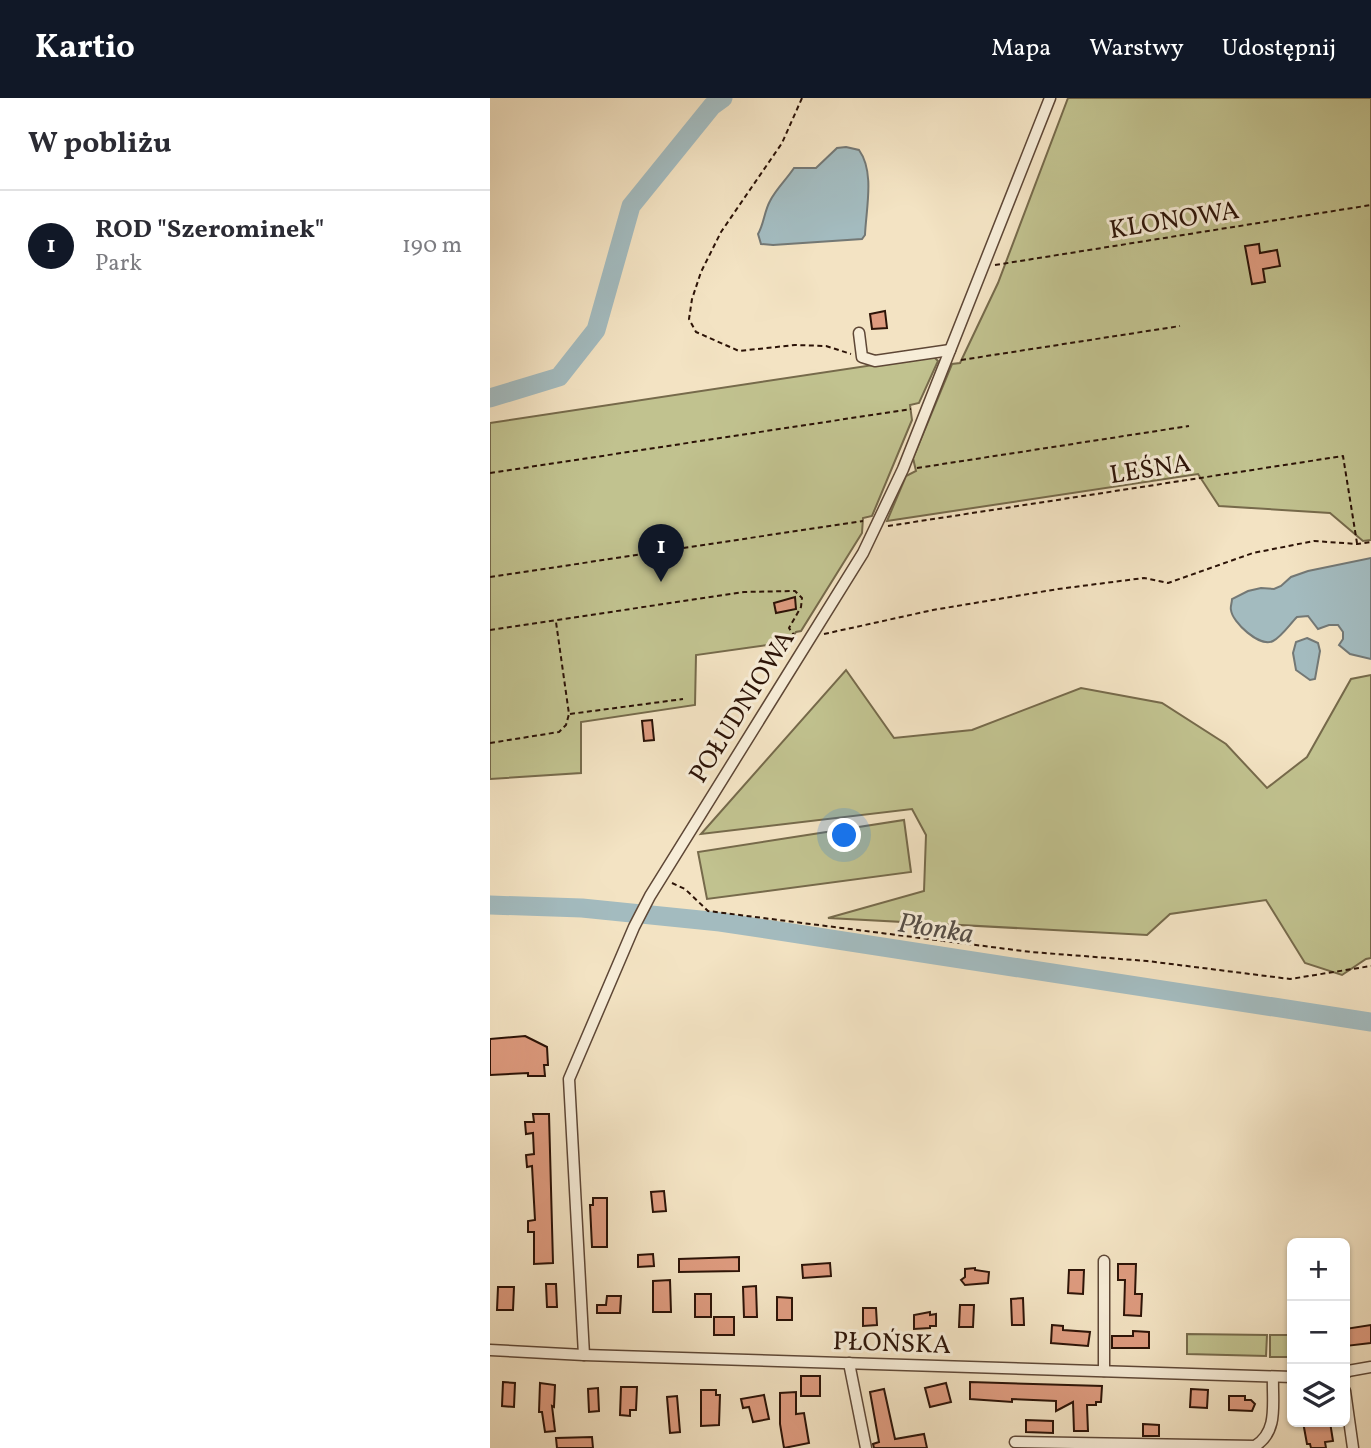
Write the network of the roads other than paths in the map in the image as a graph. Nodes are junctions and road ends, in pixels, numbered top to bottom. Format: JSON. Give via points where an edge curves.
{"nodes":[{"id":1,"x":1050,"y":98,"type":"edge"},
{"id":2,"x":859,"y":333,"type":"dead end"},
{"id":3,"x":950,"y":350,"type":"junction"},
{"id":4,"x":1104,"y":1261,"type":"dead end"},
{"id":5,"x":490,"y":1350,"type":"edge"},
{"id":6,"x":584,"y":1355,"type":"junction"},
{"id":7,"x":849,"y":1363,"type":"junction"},
{"id":8,"x":1371,"y":1367,"type":"edge"},
{"id":9,"x":1104,"y":1371,"type":"junction"},
{"id":10,"x":1350,"y":1371,"type":"edge"},
{"id":11,"x":1273,"y":1377,"type":"junction"},
{"id":12,"x":1287,"y":1377,"type":"edge"},
{"id":13,"x":1350,"y":1427,"type":"edge"},
{"id":14,"x":1015,"y":1442,"type":"dead end"},
{"id":15,"x":866,"y":1448,"type":"edge"},
{"id":16,"x":1353,"y":1448,"type":"edge"}],
"edges":[{"from":1,"to":3,"type":"street","name":"POŁUDNIOWA"},
{"from":2,"to":3,"type":"street","via":[[862,357],[875,361]]},
{"from":3,"to":6,"type":"street","name":"POŁUDNIOWA","via":[[903,469],[863,552],[650,896],[569,1079]]},
{"from":4,"to":9,"type":"street"},
{"from":5,"to":6,"type":"street","name":"PŁOŃSKA"},
{"from":6,"to":7,"type":"street","name":"PŁOŃSKA"},
{"from":7,"to":9,"type":"street","name":"PŁOŃSKA"},
{"from":7,"to":15,"type":"street"},
{"from":8,"to":10,"type":"street"},
{"from":9,"to":11,"type":"street","name":"PŁOŃSKA"},
{"from":11,"to":12,"type":"street","name":"PŁOŃSKA"},
{"from":11,"to":14,"type":"street","via":[[1271,1429],[1255,1446]]},
{"from":13,"to":16,"type":"street"}]}
